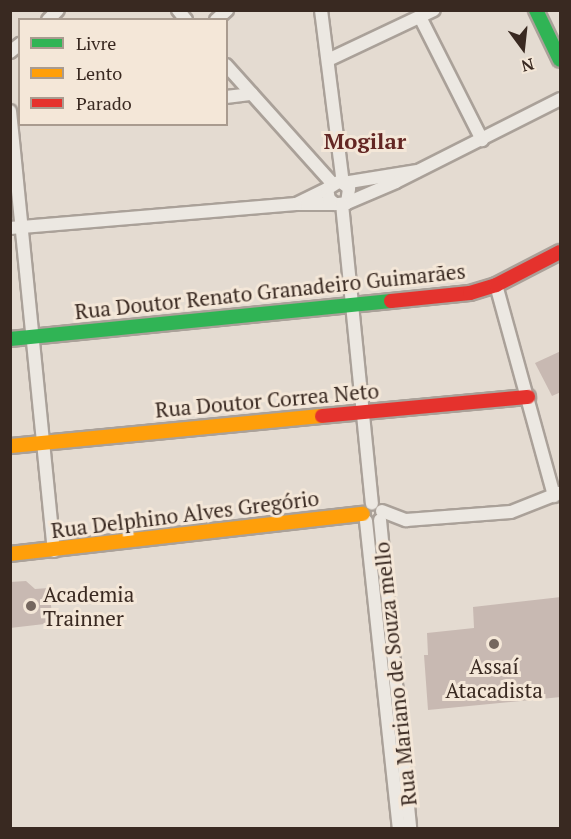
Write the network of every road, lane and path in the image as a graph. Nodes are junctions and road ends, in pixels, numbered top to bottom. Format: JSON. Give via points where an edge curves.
{"nodes":[{"id":1,"x":321,"y":10,"type":"edge"},
{"id":2,"x":434,"y":10,"type":"edge"},
{"id":3,"x":536,"y":10,"type":"edge"},
{"id":4,"x":420,"y":18,"type":"junction"},
{"id":5,"x":328,"y":60,"type":"junction"},
{"id":6,"x":561,"y":60,"type":"edge"},
{"id":7,"x":228,"y":67,"type":"edge"},
{"id":8,"x":252,"y":94,"type":"junction"},
{"id":9,"x":228,"y":97,"type":"edge"},
{"id":10,"x":561,"y":99,"type":"edge"},
{"id":11,"x":14,"y":117,"type":"edge"},
{"id":12,"x":482,"y":140,"type":"junction"},
{"id":13,"x":416,"y":171,"type":"junction"},
{"id":14,"x":334,"y":185,"type":"junction"},
{"id":15,"x":341,"y":203,"type":"junction"},
{"id":16,"x":296,"y":204,"type":"junction"},
{"id":17,"x":16,"y":227,"type":"edge"},
{"id":18,"x":561,"y":252,"type":"edge"},
{"id":19,"x":496,"y":285,"type":"junction"},
{"id":20,"x":353,"y":307,"type":"junction"},
{"id":21,"x":33,"y":337,"type":"junction"},
{"id":22,"x":10,"y":339,"type":"edge"},
{"id":23,"x":528,"y":397,"type":"junction"},
{"id":24,"x":365,"y":413,"type":"junction"},
{"id":25,"x":42,"y":442,"type":"junction"},
{"id":26,"x":10,"y":446,"type":"edge"},
{"id":27,"x":557,"y":494,"type":"edge"},
{"id":28,"x":373,"y":514,"type":"junction"},
{"id":29,"x":54,"y":550,"type":"junction"},
{"id":30,"x":10,"y":554,"type":"edge"},
{"id":31,"x":399,"y":828,"type":"edge"},
{"id":32,"x":410,"y":828,"type":"edge"}],
"edges":[{"from":1,"to":5,"type":"street"},
{"from":2,"to":4,"type":"street"},
{"from":3,"to":6,"type":"street"},
{"from":4,"to":5,"type":"street"},
{"from":4,"to":12,"type":"street"},
{"from":5,"to":14,"type":"street"},
{"from":7,"to":8,"type":"street"},
{"from":8,"to":9,"type":"street"},
{"from":8,"to":14,"type":"street"},
{"from":10,"to":12,"type":"street"},
{"from":11,"to":17,"type":"street"},
{"from":12,"to":13,"type":"street"},
{"from":13,"to":14,"type":"street"},
{"from":13,"to":15,"type":"street"},
{"from":14,"to":15,"type":"street","via":[[329,200]]},
{"from":14,"to":15,"type":"street","via":[[350,192]]},
{"from":14,"to":16,"type":"street"},
{"from":15,"to":16,"type":"street"},
{"from":15,"to":20,"type":"street"},
{"from":16,"to":17,"type":"street"},
{"from":17,"to":21,"type":"street"},
{"from":18,"to":19,"type":"street","name":"Rua Doutor Renato Granadeiro Guimarães"},
{"from":19,"to":20,"type":"street","name":"Rua Doutor Renato Granadeiro Guimarães"},
{"from":19,"to":23,"type":"street"},
{"from":20,"to":21,"type":"street","name":"Rua Doutor Renato Granadeiro Guimarães"},
{"from":20,"to":24,"type":"street"},
{"from":21,"to":22,"type":"street","name":"Rua Doutor Renato Granadeiro Guimarães"},
{"from":21,"to":25,"type":"street"},
{"from":23,"to":24,"type":"street","name":"Rua Doutor Correa Neto"},
{"from":23,"to":27,"type":"street"},
{"from":24,"to":25,"type":"street","name":"Rua Doutor Correa Neto"},
{"from":24,"to":28,"type":"street","name":"Rua Mariano de Souza mello"},
{"from":25,"to":26,"type":"street","name":"Rua Doutor Correa Neto"},
{"from":25,"to":29,"type":"street"},
{"from":27,"to":28,"type":"street","name":"Rua Delphino Alves Gregório","via":[[511,512],[406,520]]},
{"from":28,"to":29,"type":"street","name":"Rua Delphino Alves Gregório"},
{"from":28,"to":31,"type":"street","name":"Rua Mariano de Souza mello"},
{"from":28,"to":32,"type":"street","name":"Rua Mariano de Souza mello"},
{"from":29,"to":30,"type":"street","name":"Rua Delphino Alves Gregório"}]}
